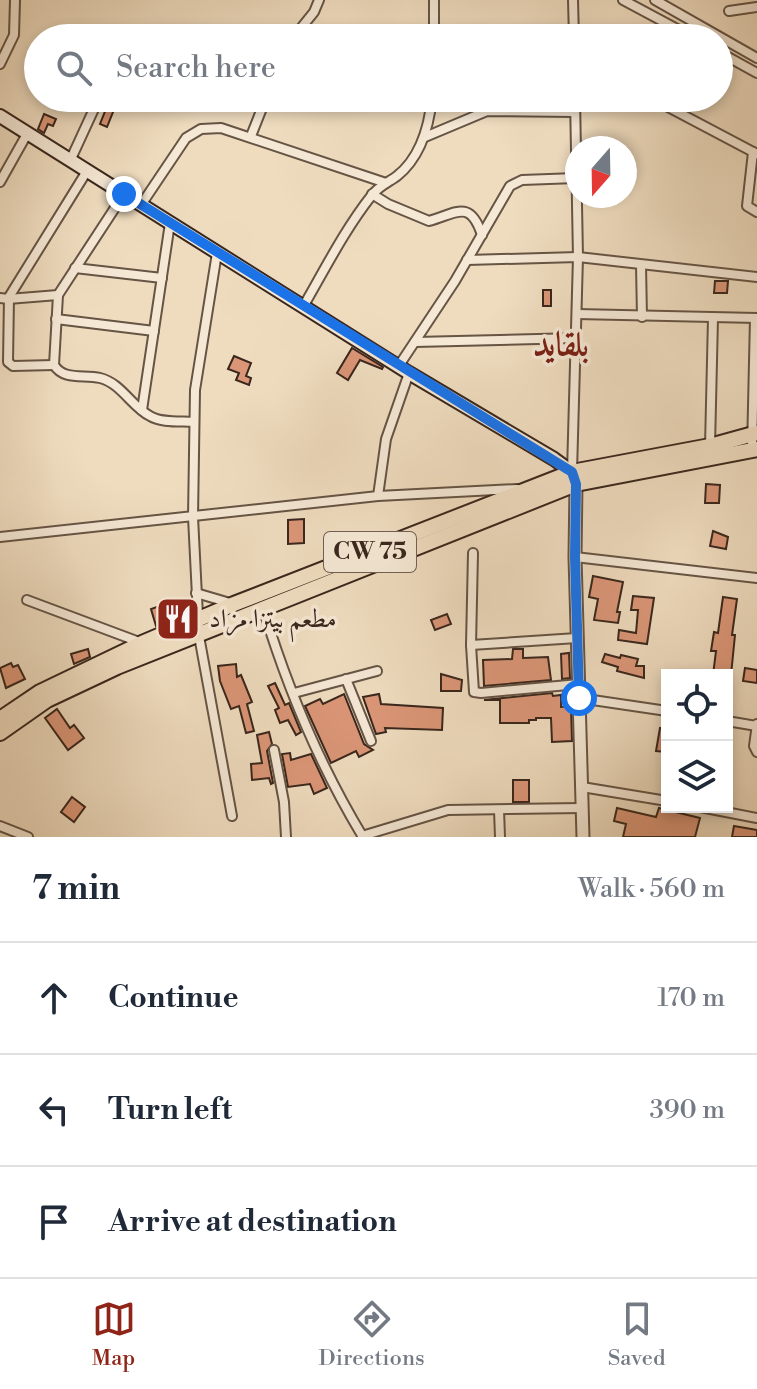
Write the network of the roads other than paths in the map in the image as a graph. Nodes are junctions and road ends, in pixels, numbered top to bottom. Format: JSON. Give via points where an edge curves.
{"nodes":[{"id":1,"x":15,"y":0,"type":"edge"},
{"id":2,"x":319,"y":0,"type":"edge"},
{"id":3,"x":434,"y":0,"type":"edge"},
{"id":4,"x":573,"y":0,"type":"edge"},
{"id":5,"x":623,"y":0,"type":"edge"},
{"id":6,"x":655,"y":0,"type":"edge"},
{"id":7,"x":757,"y":7,"type":"edge"},
{"id":8,"x":729,"y":11,"type":"dead end"},
{"id":9,"x":304,"y":24,"type":"edge"},
{"id":10,"x":434,"y":24,"type":"edge"},
{"id":11,"x":574,"y":24,"type":"edge"},
{"id":12,"x":661,"y":24,"type":"edge"},
{"id":13,"x":697,"y":24,"type":"edge"},
{"id":14,"x":733,"y":44,"type":"edge"},
{"id":15,"x":757,"y":58,"type":"edge"},
{"id":16,"x":733,"y":60,"type":"edge"},
{"id":17,"x":0,"y":64,"type":"edge"},
{"id":18,"x":757,"y":73,"type":"edge"},
{"id":19,"x":93,"y":112,"type":"edge"},
{"id":20,"x":260,"y":112,"type":"edge"},
{"id":21,"x":429,"y":112,"type":"edge"},
{"id":22,"x":485,"y":112,"type":"edge"},
{"id":23,"x":575,"y":112,"type":"edge"},
{"id":24,"x":677,"y":112,"type":"edge"},
{"id":25,"x":0,"y":116,"type":"edge"},
{"id":26,"x":27,"y":134,"type":"junction"},
{"id":27,"x":251,"y":136,"type":"junction"},
{"id":28,"x":575,"y":136,"type":"edge"},
{"id":29,"x":425,"y":137,"type":"junction"},
{"id":30,"x":755,"y":153,"type":"edge"},
{"id":31,"x":70,"y":161,"type":"junction"},
{"id":32,"x":87,"y":171,"type":"junction"},
{"id":33,"x":565,"y":178,"type":"edge"},
{"id":34,"x":0,"y":182,"type":"edge"},
{"id":35,"x":386,"y":183,"type":"junction"},
{"id":36,"x":124,"y":194,"type":"junction"},
{"id":37,"x":372,"y":194,"type":"junction"},
{"id":38,"x":141,"y":205,"type":"junction"},
{"id":39,"x":577,"y":208,"type":"edge"},
{"id":40,"x":757,"y":212,"type":"edge"},
{"id":41,"x":170,"y":223,"type":"junction"},
{"id":42,"x":482,"y":235,"type":"junction"},
{"id":43,"x":217,"y":253,"type":"junction"},
{"id":44,"x":578,"y":257,"type":"junction"},
{"id":45,"x":467,"y":260,"type":"junction"},
{"id":46,"x":641,"y":265,"type":"junction"},
{"id":47,"x":75,"y":268,"type":"junction"},
{"id":48,"x":757,"y":277,"type":"edge"},
{"id":49,"x":162,"y":278,"type":"junction"},
{"id":50,"x":58,"y":295,"type":"junction"},
{"id":51,"x":4,"y":299,"type":"edge"},
{"id":52,"x":303,"y":307,"type":"junction"},
{"id":53,"x":577,"y":314,"type":"junction"},
{"id":54,"x":642,"y":317,"type":"junction"},
{"id":55,"x":713,"y":318,"type":"junction"},
{"id":56,"x":756,"y":318,"type":"edge"},
{"id":57,"x":56,"y":319,"type":"junction"},
{"id":58,"x":154,"y":331,"type":"junction"},
{"id":59,"x":577,"y":338,"type":"junction"},
{"id":60,"x":415,"y":342,"type":"junction"},
{"id":61,"x":3,"y":355,"type":"edge"},
{"id":62,"x":54,"y":365,"type":"junction"},
{"id":63,"x":404,"y":370,"type":"junction"},
{"id":64,"x":142,"y":410,"type":"junction"},
{"id":65,"x":194,"y":422,"type":"junction"},
{"id":66,"x":754,"y":442,"type":"edge"},
{"id":67,"x":710,"y":446,"type":"junction"},
{"id":68,"x":574,"y":478,"type":"junction"},
{"id":69,"x":540,"y":492,"type":"junction"},
{"id":70,"x":378,"y":496,"type":"junction"},
{"id":71,"x":193,"y":517,"type":"junction"},
{"id":72,"x":0,"y":537,"type":"edge"},
{"id":73,"x":473,"y":553,"type":"dead end"},
{"id":74,"x":575,"y":557,"type":"junction"},
{"id":75,"x":757,"y":578,"type":"edge"},
{"id":76,"x":196,"y":593,"type":"junction"},
{"id":77,"x":27,"y":600,"type":"dead end"},
{"id":78,"x":261,"y":603,"type":"junction"},
{"id":79,"x":234,"y":604,"type":"junction"},
{"id":80,"x":198,"y":628,"type":"junction"},
{"id":81,"x":577,"y":638,"type":"junction"},
{"id":82,"x":142,"y":643,"type":"junction"},
{"id":83,"x":471,"y":645,"type":"junction"},
{"id":84,"x":377,"y":671,"type":"dead end"},
{"id":85,"x":346,"y":679,"type":"junction"},
{"id":86,"x":579,"y":684,"type":"junction"},
{"id":87,"x":294,"y":693,"type":"junction"},
{"id":88,"x":579,"y":698,"type":"junction"},
{"id":89,"x":661,"y":710,"type":"edge"},
{"id":90,"x":0,"y":719,"type":"edge"},
{"id":91,"x":733,"y":722,"type":"edge"},
{"id":92,"x":757,"y":725,"type":"edge"},
{"id":93,"x":0,"y":733,"type":"edge"},
{"id":94,"x":371,"y":741,"type":"dead end"},
{"id":95,"x":274,"y":750,"type":"dead end"},
{"id":96,"x":757,"y":752,"type":"edge"},
{"id":97,"x":582,"y":787,"type":"junction"},
{"id":98,"x":661,"y":800,"type":"edge"},
{"id":99,"x":582,"y":808,"type":"junction"},
{"id":100,"x":499,"y":810,"type":"junction"},
{"id":101,"x":731,"y":813,"type":"edge"},
{"id":102,"x":232,"y":816,"type":"dead end"},
{"id":103,"x":757,"y":818,"type":"edge"},
{"id":104,"x":0,"y":826,"type":"edge"},
{"id":105,"x":363,"y":836,"type":"edge"},
{"id":106,"x":28,"y":837,"type":"edge"},
{"id":107,"x":286,"y":837,"type":"edge"},
{"id":108,"x":500,"y":837,"type":"edge"},
{"id":109,"x":583,"y":837,"type":"edge"}],
"edges":[{"from":1,"to":17,"type":"street","via":[[14,35]]},
{"from":2,"to":9,"type":"street"},
{"from":3,"to":10,"type":"street"},
{"from":4,"to":11,"type":"street"},
{"from":5,"to":12,"type":"street"},
{"from":6,"to":13,"type":"street"},
{"from":7,"to":8,"type":"street"},
{"from":14,"to":15,"type":"street"},
{"from":16,"to":18,"type":"street"},
{"from":19,"to":31,"type":"street"},
{"from":20,"to":27,"type":"street"},
{"from":21,"to":29,"type":"street"},
{"from":22,"to":29,"type":"street"},
{"from":23,"to":28,"type":"street"},
{"from":24,"to":30,"type":"street"},
{"from":25,"to":26,"type":"main road"},
{"from":26,"to":31,"type":"main road"},
{"from":26,"to":34,"type":"street"},
{"from":27,"to":35,"type":"street"},
{"from":27,"to":38,"type":"street","via":[[215,127],[194,132]]},
{"from":29,"to":35,"type":"street","via":[[408,165]]},
{"from":30,"to":40,"type":"street","via":[[747,206]]},
{"from":31,"to":32,"type":"main road"},
{"from":32,"to":36,"type":"main road"},
{"from":32,"to":51,"type":"street"},
{"from":33,"to":42,"type":"street","via":[[514,183]]},
{"from":35,"to":37,"type":"street"},
{"from":36,"to":38,"type":"main road"},
{"from":36,"to":47,"type":"street"},
{"from":37,"to":42,"type":"street","via":[[429,221],[466,211]]},
{"from":37,"to":52,"type":"street"},
{"from":38,"to":41,"type":"main road"},
{"from":39,"to":44,"type":"street"},
{"from":41,"to":43,"type":"main road"},
{"from":41,"to":49,"type":"street"},
{"from":42,"to":45,"type":"street"},
{"from":43,"to":52,"type":"main road"},
{"from":43,"to":65,"type":"street"},
{"from":44,"to":45,"type":"street"},
{"from":44,"to":46,"type":"street"},
{"from":44,"to":53,"type":"street"},
{"from":45,"to":60,"type":"street"},
{"from":46,"to":48,"type":"street"},
{"from":46,"to":54,"type":"street"},
{"from":47,"to":49,"type":"street"},
{"from":47,"to":50,"type":"street"},
{"from":49,"to":58,"type":"street"},
{"from":50,"to":51,"type":"street"},
{"from":50,"to":57,"type":"street"},
{"from":51,"to":61,"type":"street"},
{"from":52,"to":63,"type":"main road"},
{"from":53,"to":54,"type":"street"},
{"from":53,"to":59,"type":"street"},
{"from":54,"to":55,"type":"street"},
{"from":55,"to":56,"type":"street"},
{"from":55,"to":67,"type":"street"},
{"from":56,"to":66,"type":"street"},
{"from":57,"to":58,"type":"street"},
{"from":57,"to":62,"type":"street"},
{"from":58,"to":64,"type":"street"},
{"from":59,"to":60,"type":"street"},
{"from":59,"to":68,"type":"street"},
{"from":60,"to":63,"type":"street"},
{"from":61,"to":62,"type":"street","via":[[13,366]]},
{"from":62,"to":64,"type":"street","via":[[68,375],[109,381]]},
{"from":63,"to":68,"type":"main road"},
{"from":63,"to":70,"type":"street"},
{"from":64,"to":65,"type":"street","via":[[153,418]]},
{"from":65,"to":71,"type":"street"},
{"from":66,"to":67,"type":"main road","number":"CW 75"},
{"from":66,"to":68,"type":"main road","number":"CW 75"},
{"from":67,"to":68,"type":"main road","number":"CW 75"},
{"from":68,"to":69,"type":"main road","number":"CW 75"},
{"from":68,"to":74,"type":"street"},
{"from":69,"to":70,"type":"street"},
{"from":69,"to":78,"type":"main road","number":"CW 75"},
{"from":70,"to":71,"type":"street"},
{"from":71,"to":72,"type":"street"},
{"from":71,"to":76,"type":"street"},
{"from":73,"to":83,"type":"street"},
{"from":74,"to":75,"type":"street"},
{"from":74,"to":81,"type":"street"},
{"from":76,"to":79,"type":"street"},
{"from":76,"to":80,"type":"street"},
{"from":77,"to":82,"type":"street"},
{"from":78,"to":79,"type":"main road","number":"CW 75"},
{"from":78,"to":80,"type":"main road","number":"CW 75"},
{"from":78,"to":87,"type":"street"},
{"from":79,"to":80,"type":"main road","number":"CW 75"},
{"from":80,"to":82,"type":"main road","number":"CW 75"},
{"from":80,"to":93,"type":"main road","number":"CW 75","via":[[47,700]]},
{"from":80,"to":102,"type":"street"},
{"from":81,"to":83,"type":"street"},
{"from":81,"to":86,"type":"street"},
{"from":82,"to":90,"type":"main road","number":"CW 75","via":[[40,692]]},
{"from":83,"to":86,"type":"street","via":[[472,690],[477,693]]},
{"from":84,"to":85,"type":"street"},
{"from":85,"to":87,"type":"street"},
{"from":85,"to":94,"type":"street"},
{"from":86,"to":88,"type":"street"},
{"from":87,"to":105,"type":"street","via":[[322,761]]},
{"from":88,"to":89,"type":"street"},
{"from":88,"to":97,"type":"street"},
{"from":91,"to":92,"type":"street"},
{"from":92,"to":96,"type":"street"},
{"from":95,"to":107,"type":"street"},
{"from":97,"to":98,"type":"street"},
{"from":97,"to":99,"type":"street"},
{"from":99,"to":100,"type":"street"},
{"from":99,"to":109,"type":"street"},
{"from":100,"to":105,"type":"street","via":[[448,810]]},
{"from":100,"to":108,"type":"street"},
{"from":101,"to":103,"type":"street"},
{"from":104,"to":106,"type":"street"}]}
